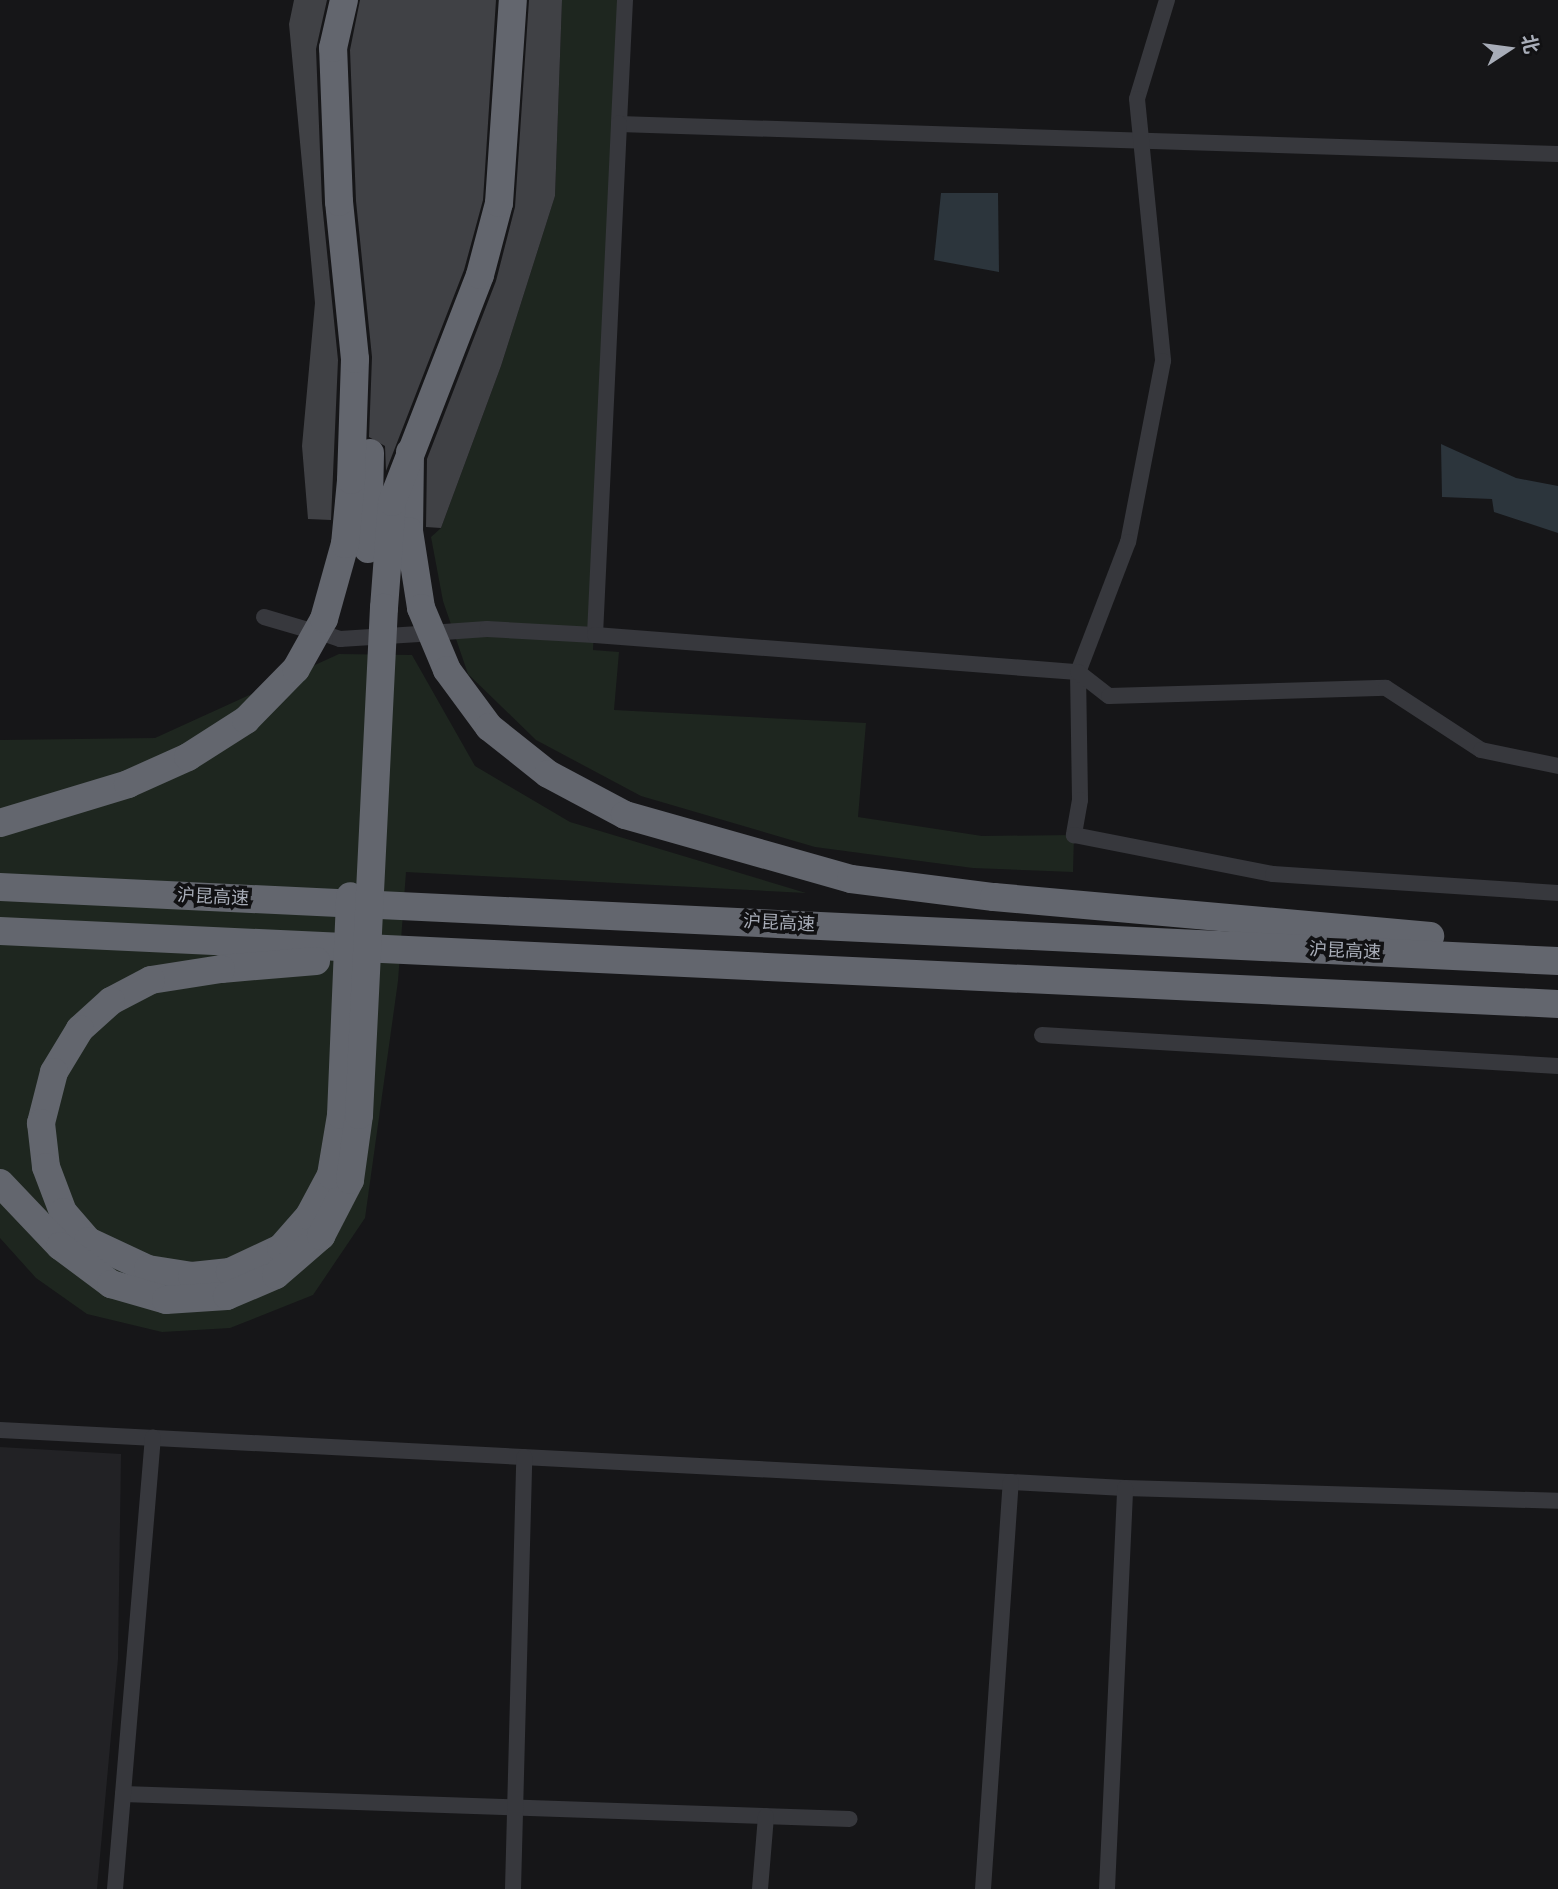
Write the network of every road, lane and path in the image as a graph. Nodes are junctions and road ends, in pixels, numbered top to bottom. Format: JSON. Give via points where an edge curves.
{"nodes":[{"id":1,"x":344,"y":0,"type":"edge"},
{"id":2,"x":513,"y":0,"type":"edge"},
{"id":3,"x":625,"y":0,"type":"edge"},
{"id":4,"x":1167,"y":0,"type":"edge"},
{"id":5,"x":619,"y":124,"type":"junction"},
{"id":6,"x":1141,"y":141,"type":"junction"},
{"id":7,"x":1558,"y":154,"type":"edge"},
{"id":8,"x":355,"y":359,"type":"junction"},
{"id":9,"x":410,"y":452,"type":"junction"},
{"id":10,"x":375,"y":605,"type":"junction"},
{"id":11,"x":264,"y":617,"type":"dead end"},
{"id":12,"x":305,"y":629,"type":"dead end"},
{"id":13,"x":444,"y":632,"type":"dead end"},
{"id":14,"x":419,"y":634,"type":"dead end"},
{"id":15,"x":328,"y":635,"type":"dead end"},
{"id":16,"x":595,"y":635,"type":"junction"},
{"id":17,"x":1078,"y":672,"type":"junction"},
{"id":18,"x":1558,"y":766,"type":"edge"},
{"id":19,"x":0,"y":823,"type":"edge"},
{"id":20,"x":0,"y":887,"type":"edge"},
{"id":21,"x":1558,"y":893,"type":"edge"},
{"id":22,"x":0,"y":932,"type":"edge"},
{"id":23,"x":1558,"y":946,"type":"edge"},
{"id":24,"x":424,"y":953,"type":"junction"},
{"id":25,"x":1558,"y":961,"type":"edge"},
{"id":26,"x":1558,"y":1004,"type":"edge"},
{"id":27,"x":1042,"y":1035,"type":"dead end"},
{"id":28,"x":1558,"y":1066,"type":"edge"},
{"id":29,"x":340,"y":1178,"type":"junction"},
{"id":30,"x":0,"y":1183,"type":"edge"},
{"id":31,"x":0,"y":1430,"type":"edge"},
{"id":32,"x":153,"y":1438,"type":"junction"},
{"id":33,"x":524,"y":1457,"type":"junction"},
{"id":34,"x":1011,"y":1482,"type":"junction"},
{"id":35,"x":1125,"y":1488,"type":"junction"},
{"id":36,"x":1558,"y":1501,"type":"edge"},
{"id":37,"x":123,"y":1794,"type":"junction"},
{"id":38,"x":517,"y":1808,"type":"junction"},
{"id":39,"x":766,"y":1816,"type":"junction"},
{"id":40,"x":850,"y":1819,"type":"dead end"},
{"id":41,"x":115,"y":1889,"type":"edge"},
{"id":42,"x":513,"y":1889,"type":"edge"},
{"id":43,"x":760,"y":1889,"type":"edge"},
{"id":44,"x":983,"y":1889,"type":"edge"},
{"id":45,"x":1107,"y":1889,"type":"edge"}],
"edges":[{"from":1,"to":8,"type":"highway","via":[[333,48],[339,202]]},
{"from":2,"to":9,"type":"highway","via":[[499,203],[480,275]]},
{"from":3,"to":5,"type":"street"},
{"from":4,"to":6,"type":"street","via":[[1137,99]]},
{"from":5,"to":6,"type":"street"},
{"from":5,"to":16,"type":"street"},
{"from":6,"to":7,"type":"street"},
{"from":6,"to":17,"type":"street","via":[[1163,361],[1128,542]]},
{"from":8,"to":10,"type":"highway","via":[[369,402]]},
{"from":8,"to":19,"type":"highway","via":[[345,544],[324,619],[296,669],[246,720],[188,757],[128,784]]},
{"from":9,"to":10,"type":"highway","via":[[389,517]]},
{"from":9,"to":23,"type":"highway","via":[[409,531],[421,608],[447,670],[489,727],[548,774],[625,815],[851,880],[994,897]]},
{"from":10,"to":29,"type":"highway","bridge":true,"via":[[359,1115]]},
{"from":11,"to":12,"type":"street"},
{"from":13,"to":16,"type":"street","via":[[487,629]]},
{"from":14,"to":15,"type":"street","via":[[340,639]]},
{"from":16,"to":17,"type":"street"},
{"from":17,"to":18,"type":"street","via":[[1109,696],[1386,688],[1481,750]]},
{"from":17,"to":21,"type":"street","via":[[1080,800],[1074,835],[1273,874]]},
{"from":20,"to":25,"type":"highway","name":"沪昆高速"},
{"from":22,"to":24,"type":"highway"},
{"from":24,"to":26,"type":"highway"},
{"from":24,"to":29,"type":"highway","via":[[220,969],[152,980],[111,1001],[80,1029],[54,1072],[41,1123],[46,1167],[63,1212],[88,1241],[148,1269],[192,1276],[230,1272],[281,1248]]},
{"from":27,"to":28,"type":"street"},
{"from":29,"to":30,"type":"highway","via":[[321,1236],[276,1275],[227,1296],[166,1300],[111,1284],[60,1246]]},
{"from":31,"to":32,"type":"street"},
{"from":32,"to":33,"type":"street"},
{"from":32,"to":37,"type":"street"},
{"from":33,"to":34,"type":"street"},
{"from":33,"to":38,"type":"street"},
{"from":34,"to":35,"type":"street"},
{"from":34,"to":44,"type":"street"},
{"from":35,"to":36,"type":"street"},
{"from":35,"to":45,"type":"street"},
{"from":37,"to":38,"type":"street"},
{"from":37,"to":41,"type":"street"},
{"from":38,"to":39,"type":"street"},
{"from":38,"to":42,"type":"street"},
{"from":39,"to":40,"type":"street"},
{"from":39,"to":43,"type":"street"}]}
